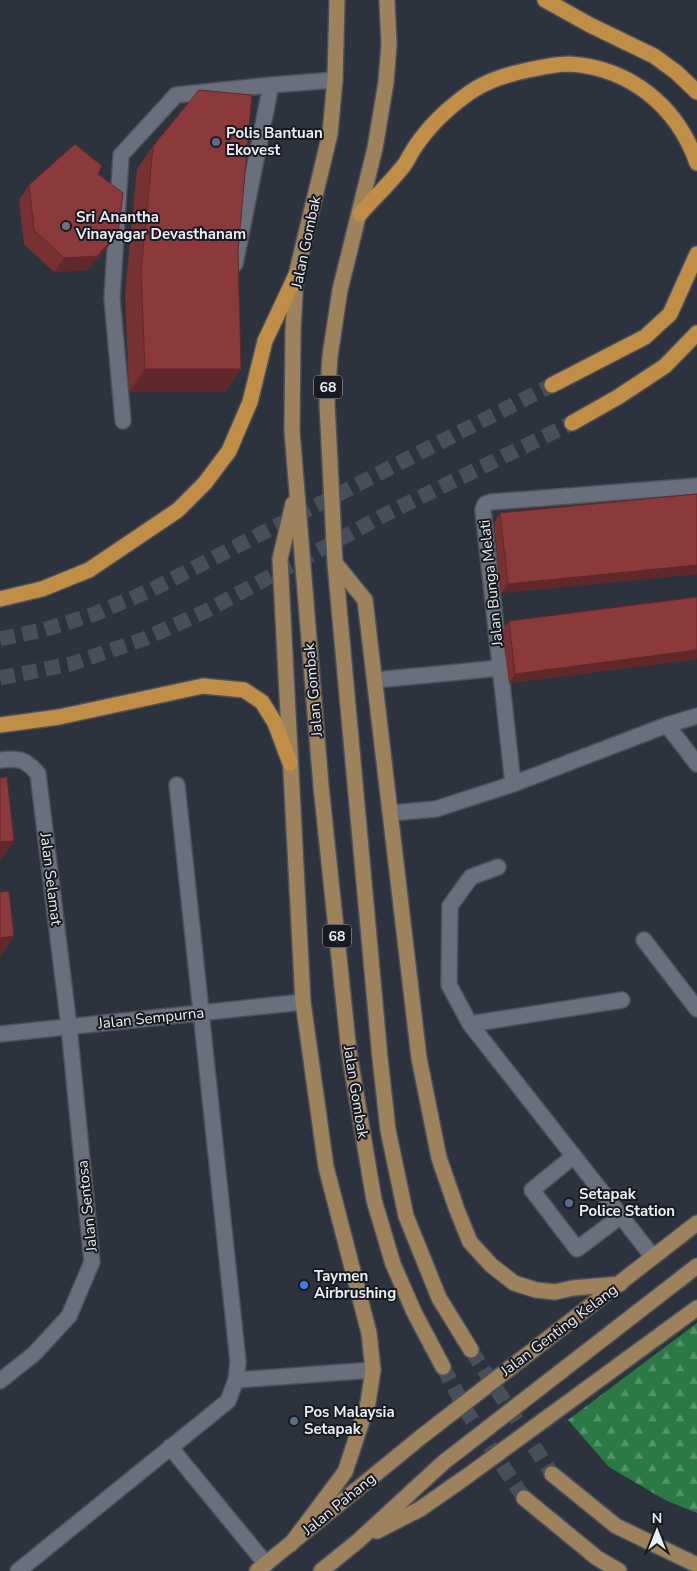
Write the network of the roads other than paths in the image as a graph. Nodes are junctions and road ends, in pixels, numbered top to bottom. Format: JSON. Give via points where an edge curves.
{"nodes":[{"id":1,"x":337,"y":0,"type":"edge"},
{"id":2,"x":388,"y":0,"type":"edge"},
{"id":3,"x":546,"y":0,"type":"edge"},
{"id":4,"x":335,"y":80,"type":"junction"},
{"id":5,"x":271,"y":85,"type":"junction"},
{"id":6,"x":697,"y":92,"type":"edge"},
{"id":7,"x":697,"y":163,"type":"edge"},
{"id":8,"x":360,"y":214,"type":"junction"},
{"id":9,"x":697,"y":254,"type":"edge"},
{"id":10,"x":296,"y":275,"type":"junction"},
{"id":11,"x":232,"y":279,"type":"edge"},
{"id":12,"x":697,"y":333,"type":"edge"},
{"id":13,"x":552,"y":385,"type":"tunnel mouth"},
{"id":14,"x":123,"y":421,"type":"dead end"},
{"id":15,"x":572,"y":423,"type":"tunnel mouth"},
{"id":16,"x":697,"y":486,"type":"edge"},
{"id":17,"x":297,"y":491,"type":"junction"},
{"id":18,"x":336,"y":563,"type":"junction"},
{"id":19,"x":0,"y":599,"type":"edge"},
{"id":20,"x":514,"y":622,"type":"edge"},
{"id":21,"x":495,"y":624,"type":"junction"},
{"id":22,"x":500,"y":668,"type":"junction"},
{"id":23,"x":376,"y":680,"type":"junction"},
{"id":24,"x":697,"y":716,"type":"edge"},
{"id":25,"x":0,"y":725,"type":"edge"},
{"id":26,"x":667,"y":725,"type":"junction"},
{"id":27,"x":0,"y":760,"type":"edge"},
{"id":28,"x":290,"y":763,"type":"junction"},
{"id":29,"x":697,"y":764,"type":"edge"},
{"id":30,"x":513,"y":784,"type":"junction"},
{"id":31,"x":177,"y":785,"type":"dead end"},
{"id":32,"x":391,"y":812,"type":"junction"},
{"id":33,"x":498,"y":867,"type":"dead end"},
{"id":34,"x":644,"y":940,"type":"dead end"},
{"id":35,"x":622,"y":1000,"type":"dead end"},
{"id":36,"x":303,"y":1002,"type":"junction"},
{"id":37,"x":697,"y":1009,"type":"edge"},
{"id":38,"x":201,"y":1013,"type":"junction"},
{"id":39,"x":470,"y":1024,"type":"junction"},
{"id":40,"x":69,"y":1027,"type":"junction"},
{"id":41,"x":0,"y":1034,"type":"edge"},
{"id":42,"x":574,"y":1156,"type":"junction"},
{"id":43,"x":621,"y":1216,"type":"junction"},
{"id":44,"x":697,"y":1223,"type":"edge"},
{"id":45,"x":653,"y":1257,"type":"junction"},
{"id":46,"x":697,"y":1266,"type":"edge"},
{"id":47,"x":620,"y":1284,"type":"junction"},
{"id":48,"x":697,"y":1308,"type":"edge"},
{"id":49,"x":471,"y":1350,"type":"tunnel mouth"},
{"id":50,"x":443,"y":1367,"type":"tunnel mouth"},
{"id":51,"x":373,"y":1370,"type":"junction"},
{"id":52,"x":236,"y":1380,"type":"junction"},
{"id":53,"x":0,"y":1381,"type":"edge"},
{"id":54,"x":421,"y":1437,"type":"joint"},
{"id":55,"x":170,"y":1447,"type":"junction"},
{"id":56,"x":552,"y":1474,"type":"tunnel mouth"},
{"id":57,"x":524,"y":1498,"type":"tunnel mouth"},
{"id":58,"x":358,"y":1541,"type":"junction"},
{"id":59,"x":291,"y":1544,"type":"junction"},
{"id":60,"x":697,"y":1565,"type":"edge"},
{"id":61,"x":262,"y":1567,"type":"edge"},
{"id":62,"x":18,"y":1571,"type":"edge"},
{"id":63,"x":321,"y":1571,"type":"edge"},
{"id":64,"x":619,"y":1571,"type":"edge"}],
"edges":[{"from":1,"to":4,"type":"main road","name":"Jalan Gombak","number":"68"},
{"from":2,"to":8,"type":"main road","name":"Jalan Gombak","number":"68","via":[[386,82],[376,148]]},
{"from":3,"to":6,"type":"highway","via":[[654,56]]},
{"from":4,"to":5,"type":"street"},
{"from":4,"to":10,"type":"main road","name":"Jalan Gombak","number":"68","via":[[330,134]]},
{"from":5,"to":11,"type":"street"},
{"from":5,"to":14,"type":"street","via":[[176,95],[122,155],[112,298]]},
{"from":7,"to":8,"type":"highway","via":[[677,122],[645,90],[602,70],[569,64],[549,66],[489,80],[468,94],[428,128],[403,168]]},
{"from":8,"to":18,"type":"main road","name":"Jalan Gombak","number":"68","via":[[340,290],[330,356],[327,403]]},
{"from":9,"to":13,"type":"highway","via":[[670,314],[645,337]]},
{"from":10,"to":17,"type":"main road","name":"Jalan Gombak","number":"68","via":[[292,431]]},
{"from":10,"to":19,"type":"highway","via":[[265,341],[250,402],[229,451],[205,483],[178,510],[89,570],[42,589]]},
{"from":12,"to":15,"type":"highway","via":[[665,366]]},
{"from":16,"to":21,"type":"street","name":"Jalan Bunga Melati","via":[[485,504]]},
{"from":17,"to":28,"type":"main road","via":[[280,558]]},
{"from":17,"to":50,"type":"main road","name":"Jalan Gombak","number":"68","via":[[321,786],[349,1052],[374,1200],[393,1264]]},
{"from":18,"to":23,"type":"main road","via":[[366,600]]},
{"from":18,"to":49,"type":"main road","name":"Jalan Gombak","number":"68","via":[[388,1130],[406,1216],[439,1298]]},
{"from":20,"to":21,"type":"street"},
{"from":21,"to":22,"type":"street","name":"Jalan Bunga Melati"},
{"from":22,"to":23,"type":"street"},
{"from":22,"to":30,"type":"street","name":"Jalan Bunga Melati"},
{"from":23,"to":32,"type":"main road"},
{"from":24,"to":26,"type":"street"},
{"from":25,"to":28,"type":"highway","via":[[59,717],[203,686],[244,690],[262,702]]},
{"from":26,"to":29,"type":"street"},
{"from":26,"to":30,"type":"street"},
{"from":27,"to":40,"type":"street","name":"Jalan Selamat","via":[[12,758],[29,763],[38,774]]},
{"from":28,"to":36,"type":"main road"},
{"from":30,"to":32,"type":"street","via":[[436,809]]},
{"from":31,"to":38,"type":"street"},
{"from":32,"to":47,"type":"main road","via":[[419,1058],[439,1158],[470,1242],[491,1265],[514,1283],[536,1290],[555,1292]]},
{"from":33,"to":39,"type":"street","via":[[472,877],[450,906],[449,985]]},
{"from":34,"to":37,"type":"street"},
{"from":35,"to":39,"type":"street"},
{"from":36,"to":38,"type":"street","name":"Jalan Sempurna"},
{"from":36,"to":51,"type":"main road","via":[[326,1166],[369,1332]]},
{"from":38,"to":40,"type":"street","name":"Jalan Sempurna"},
{"from":38,"to":52,"type":"street","via":[[238,1362]]},
{"from":39,"to":42,"type":"street"},
{"from":40,"to":41,"type":"street","name":"Jalan Sempurna"},
{"from":40,"to":53,"type":"street","name":"Jalan Sentosa","via":[[92,1262],[69,1316],[34,1354]]},
{"from":42,"to":43,"type":"street"},
{"from":42,"to":43,"type":"street","via":[[532,1190],[577,1249]]},
{"from":43,"to":45,"type":"street"},
{"from":44,"to":45,"type":"main road","name":"Jalan Genting Kelang"},
{"from":45,"to":47,"type":"main road","name":"Jalan Genting Kelang"},
{"from":46,"to":58,"type":"main road","via":[[444,1462]]},
{"from":47,"to":54,"type":"main road","name":"Jalan Genting Kelang"},
{"from":48,"to":58,"type":"main road","via":[[420,1509]]},
{"from":51,"to":52,"type":"street"},
{"from":51,"to":59,"type":"main road","via":[[368,1403],[345,1472]]},
{"from":52,"to":55,"type":"street","via":[[228,1401]]},
{"from":54,"to":59,"type":"main road","name":"Jalan Pahang"},
{"from":55,"to":61,"type":"street"},
{"from":55,"to":62,"type":"street"},
{"from":56,"to":60,"type":"main road","via":[[616,1526]]},
{"from":57,"to":64,"type":"main road","via":[[597,1558]]},
{"from":58,"to":63,"type":"main road"},
{"from":59,"to":61,"type":"main road","name":"Jalan Pahang"}]}
